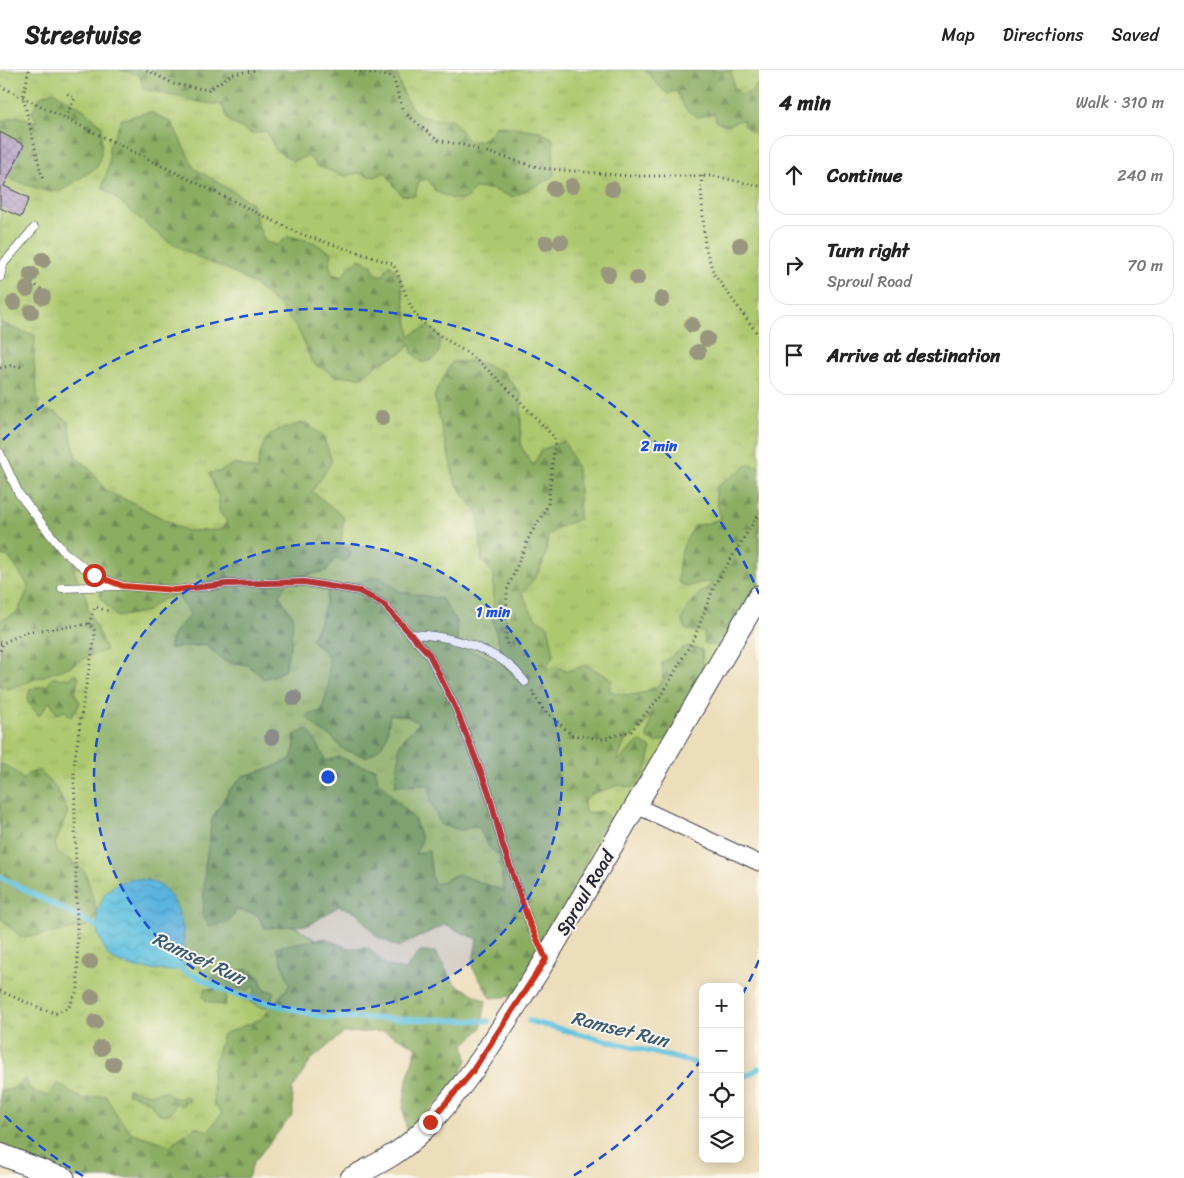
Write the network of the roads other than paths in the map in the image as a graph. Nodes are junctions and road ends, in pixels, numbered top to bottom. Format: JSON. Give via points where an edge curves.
{"nodes":[{"id":1,"x":34,"y":228,"type":"dead end"},
{"id":2,"x":0,"y":277,"type":"edge"},
{"id":3,"x":0,"y":453,"type":"edge"},
{"id":4,"x":3,"y":464,"type":"edge"},
{"id":5,"x":123,"y":586,"type":"junction"},
{"id":6,"x":62,"y":588,"type":"dead end"},
{"id":7,"x":759,"y":596,"type":"edge"},
{"id":8,"x":410,"y":634,"type":"junction"},
{"id":9,"x":526,"y":682,"type":"road end"},
{"id":10,"x":637,"y":806,"type":"junction"},
{"id":11,"x":759,"y":862,"type":"edge"},
{"id":12,"x":546,"y":959,"type":"junction"},
{"id":13,"x":0,"y":1154,"type":"edge"},
{"id":14,"x":55,"y":1177,"type":"edge"},
{"id":15,"x":351,"y":1178,"type":"edge"}],
"edges":[{"from":1,"to":2,"type":"lane","via":[[3,264]]},
{"from":3,"to":4,"type":"lane"},
{"from":4,"to":5,"type":"lane","via":[[19,494],[64,552],[94,575]]},
{"from":5,"to":6,"type":"lane"},
{"from":5,"to":8,"type":"lane","via":[[175,590],[227,584],[304,582],[359,591],[383,604]]},
{"from":7,"to":10,"type":"main road","name":"Sproul Road"},
{"from":8,"to":9,"type":"lane","via":[[459,640],[480,648],[510,666]]},
{"from":8,"to":12,"type":"lane","via":[[429,654],[456,709],[489,793],[529,922]]},
{"from":10,"to":11,"type":"street"},
{"from":10,"to":12,"type":"main road","name":"Sproul Road"},
{"from":12,"to":15,"type":"main road","name":"Sproul Road","via":[[477,1065],[430,1122],[415,1138],[384,1161]]},
{"from":13,"to":14,"type":"main road"}]}
